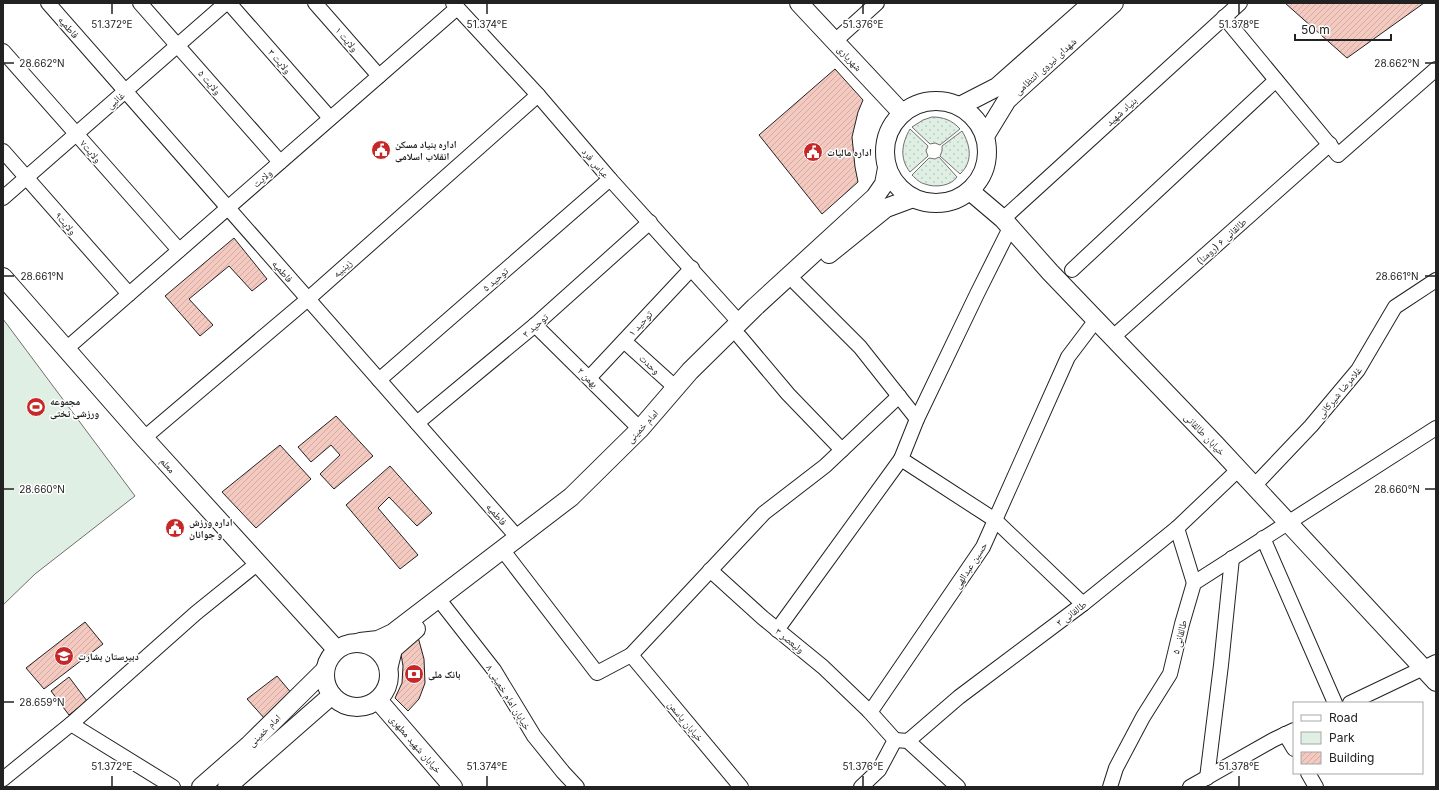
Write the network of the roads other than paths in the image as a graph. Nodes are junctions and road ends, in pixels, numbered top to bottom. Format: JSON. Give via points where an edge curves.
{"nodes":[{"id":1,"x":48,"y":3,"type":"edge"},
{"id":2,"x":140,"y":3,"type":"edge"},
{"id":3,"x":228,"y":3,"type":"edge"},
{"id":4,"x":315,"y":3,"type":"edge"},
{"id":5,"x":798,"y":3,"type":"edge"},
{"id":6,"x":877,"y":3,"type":"edge"},
{"id":7,"x":1092,"y":3,"type":"edge"},
{"id":8,"x":1114,"y":3,"type":"edge"},
{"id":9,"x":1240,"y":3,"type":"edge"},
{"id":10,"x":455,"y":5,"type":"edge"},
{"id":11,"x":1224,"y":17,"type":"junction"},
{"id":12,"x":835,"y":41,"type":"junction"},
{"id":13,"x":178,"y":45,"type":"junction"},
{"id":14,"x":3,"y":51,"type":"edge"},
{"id":15,"x":1436,"y":69,"type":"edge"},
{"id":16,"x":379,"y":76,"type":"junction"},
{"id":17,"x":1276,"y":80,"type":"junction"},
{"id":18,"x":125,"y":91,"type":"junction"},
{"id":19,"x":538,"y":95,"type":"junction"},
{"id":20,"x":960,"y":106,"type":"junction"},
{"id":21,"x":902,"y":113,"type":"junction"},
{"id":22,"x":330,"y":118,"type":"junction"},
{"id":23,"x":76,"y":134,"type":"junction"},
{"id":24,"x":985,"y":136,"type":"junction"},
{"id":25,"x":1330,"y":144,"type":"junction"},
{"id":26,"x":3,"y":151,"type":"edge"},
{"id":27,"x":280,"y":162,"type":"junction"},
{"id":28,"x":887,"y":168,"type":"junction"},
{"id":29,"x":26,"y":178,"type":"junction"},
{"id":30,"x":610,"y":179,"type":"junction"},
{"id":31,"x":970,"y":191,"type":"junction"},
{"id":32,"x":3,"y":198,"type":"edge"},
{"id":33,"x":913,"y":198,"type":"junction"},
{"id":34,"x":228,"y":208,"type":"junction"},
{"id":35,"x":650,"y":222,"type":"junction"},
{"id":36,"x":1007,"y":224,"type":"junction"},
{"id":37,"x":178,"y":250,"type":"junction"},
{"id":38,"x":692,"y":268,"type":"junction"},
{"id":39,"x":1072,"y":270,"type":"dead end"},
{"id":40,"x":3,"y":277,"type":"edge"},
{"id":41,"x":1436,"y":280,"type":"edge"},
{"id":42,"x":796,"y":284,"type":"junction"},
{"id":43,"x":129,"y":294,"type":"junction"},
{"id":44,"x":308,"y":299,"type":"junction"},
{"id":45,"x":1096,"y":320,"type":"junction"},
{"id":46,"x":535,"y":325,"type":"junction"},
{"id":47,"x":740,"y":329,"type":"junction"},
{"id":48,"x":1113,"y":337,"type":"junction"},
{"id":49,"x":624,"y":341,"type":"junction"},
{"id":50,"x":66,"y":349,"type":"junction"},
{"id":51,"x":589,"y":378,"type":"junction"},
{"id":52,"x":379,"y":380,"type":"junction"},
{"id":53,"x":676,"y":388,"type":"junction"},
{"id":54,"x":899,"y":396,"type":"junction"},
{"id":55,"x":918,"y":419,"type":"junction"},
{"id":56,"x":417,"y":422,"type":"junction"},
{"id":57,"x":1436,"y":428,"type":"edge"},
{"id":58,"x":640,"y":429,"type":"junction"},
{"id":59,"x":144,"y":438,"type":"junction"},
{"id":60,"x":842,"y":450,"type":"junction"},
{"id":61,"x":901,"y":459,"type":"junction"},
{"id":62,"x":1239,"y":469,"type":"junction"},
{"id":63,"x":1254,"y":486,"type":"junction"},
{"id":64,"x":995,"y":520,"type":"junction"},
{"id":65,"x":1287,"y":522,"type":"junction"},
{"id":66,"x":1177,"y":528,"type":"junction"},
{"id":67,"x":518,"y":538,"type":"junction"},
{"id":68,"x":1263,"y":538,"type":"junction"},
{"id":69,"x":508,"y":557,"type":"junction"},
{"id":70,"x":1232,"y":558,"type":"junction"},
{"id":71,"x":258,"y":563,"type":"junction"},
{"id":72,"x":710,"y":570,"type":"junction"},
{"id":73,"x":1194,"y":583,"type":"junction"},
{"id":74,"x":1083,"y":604,"type":"junction"},
{"id":75,"x":444,"y":606,"type":"junction"},
{"id":76,"x":777,"y":630,"type":"junction"},
{"id":77,"x":360,"y":642,"type":"junction"},
{"id":78,"x":336,"y":649,"type":"junction"},
{"id":79,"x":631,"y":655,"type":"junction"},
{"id":80,"x":389,"y":665,"type":"junction"},
{"id":81,"x":1429,"y":665,"type":"edge"},
{"id":82,"x":324,"y":671,"type":"junction"},
{"id":83,"x":1436,"y":682,"type":"edge"},
{"id":84,"x":332,"y":695,"type":"junction"},
{"id":85,"x":378,"y":700,"type":"junction"},
{"id":86,"x":1335,"y":702,"type":"edge"},
{"id":87,"x":1352,"y":702,"type":"edge"},
{"id":88,"x":869,"y":711,"type":"junction"},
{"id":89,"x":71,"y":724,"type":"junction"},
{"id":90,"x":1290,"y":732,"type":"edge"},
{"id":91,"x":902,"y":740,"type":"junction"},
{"id":92,"x":1293,"y":745,"type":"edge"},
{"id":93,"x":1309,"y":774,"type":"edge"},
{"id":94,"x":1207,"y":778,"type":"junction"},
{"id":95,"x":3,"y":779,"type":"edge"},
{"id":96,"x":173,"y":787,"type":"edge"},
{"id":97,"x":201,"y":787,"type":"edge"},
{"id":98,"x":227,"y":787,"type":"edge"},
{"id":99,"x":453,"y":787,"type":"edge"},
{"id":100,"x":577,"y":787,"type":"edge"},
{"id":101,"x":741,"y":787,"type":"edge"},
{"id":102,"x":861,"y":787,"type":"edge"},
{"id":103,"x":958,"y":787,"type":"edge"},
{"id":104,"x":1110,"y":787,"type":"edge"},
{"id":105,"x":1190,"y":787,"type":"edge"},
{"id":106,"x":1316,"y":787,"type":"edge"}],
"edges":[{"from":1,"to":18,"type":"street","name":"فاطمیه"},
{"from":2,"to":13,"type":"street","name":"ولایت ۵"},
{"from":3,"to":13,"type":"street","name":"غائبی"},
{"from":3,"to":22,"type":"street","name":"ولایت ۳"},
{"from":4,"to":16,"type":"street","name":"ولایت ۱"},
{"from":5,"to":12,"type":"main road","name":"شهریاری"},
{"from":6,"to":12,"type":"street"},
{"from":7,"to":20,"type":"main road","name":"شهدای نیروی انتظامی","via":[[997,87]]},
{"from":8,"to":24,"type":"main road","name":"شهدای نیروی انتظامی","via":[[1007,100]]},
{"from":9,"to":11,"type":"street","name":"بنیاد شهید"},
{"from":10,"to":16,"type":"street","name":"ولایت"},
{"from":10,"to":19,"type":"street","name":"عباس فرد"},
{"from":11,"to":17,"type":"street"},
{"from":11,"to":36,"type":"street","name":"بنیاد شهید"},
{"from":12,"to":21,"type":"main road","name":"شهریاری"},
{"from":13,"to":18,"type":"street","name":"غائبی"},
{"from":13,"to":27,"type":"street","name":"ولایت ۵"},
{"from":14,"to":23,"type":"street","name":"ولایت۷"},
{"from":15,"to":25,"type":"street","via":[[1338,155]]},
{"from":16,"to":22,"type":"street","name":"ولایت"},
{"from":17,"to":25,"type":"street"},
{"from":17,"to":39,"type":"street"},
{"from":18,"to":23,"type":"street","name":"غائبی"},
{"from":18,"to":34,"type":"street","name":"فاطمیه"},
{"from":19,"to":30,"type":"street","name":"عباس فرد"},
{"from":19,"to":44,"type":"street","name":"زینبیه"},
{"from":20,"to":21,"type":"main road","via":[[933,101],[920,103]]},
{"from":20,"to":24,"type":"main road","via":[[975,118]]},
{"from":21,"to":28,"type":"main road","via":[[890,129],[885,148]]},
{"from":22,"to":27,"type":"street","name":"ولایت"},
{"from":23,"to":29,"type":"street","name":"غائبی"},
{"from":23,"to":37,"type":"street","name":"ولایت۷"},
{"from":24,"to":31,"type":"main road","via":[[988,156],[982,175]]},
{"from":25,"to":48,"type":"street","name":"طالقانی ۶ (رومنا)"},
{"from":26,"to":29,"type":"street","name":"ولایت۹"},
{"from":27,"to":34,"type":"street","name":"ولایت"},
{"from":28,"to":33,"type":"main road","via":[[897,186]]},
{"from":28,"to":47,"type":"main road","name":"امام خمینی","via":[[884,184],[875,197]]},
{"from":29,"to":32,"type":"street","name":"غائبی"},
{"from":29,"to":43,"type":"street","name":"ولایت۹"},
{"from":30,"to":35,"type":"street","name":"عباس فرد"},
{"from":30,"to":52,"type":"street","name":"توحید ۵"},
{"from":31,"to":33,"type":"main road","via":[[953,201],[932,203]]},
{"from":31,"to":36,"type":"main road","name":"خیابان طالقانی"},
{"from":33,"to":42,"type":"main road","name":"امام خمینی","via":[[886,208],[826,256]]},
{"from":34,"to":37,"type":"street","name":"ولایت"},
{"from":34,"to":44,"type":"street","name":"فاطمیه"},
{"from":35,"to":38,"type":"street","name":"عباس فرد"},
{"from":35,"to":46,"type":"street","name":"توحید ۳"},
{"from":36,"to":45,"type":"main road","name":"خیابان طالقانی"},
{"from":36,"to":55,"type":"street"},
{"from":37,"to":43,"type":"street","name":"ولایت"},
{"from":38,"to":47,"type":"street","name":"عباس فرد"},
{"from":38,"to":49,"type":"street","name":"توحید ۱"},
{"from":40,"to":50,"type":"main road","name":"معلم"},
{"from":41,"to":63,"type":"street","name":"غلامرضا شیرکانی","via":[[1395,307],[1358,370],[1311,426]]},
{"from":42,"to":47,"type":"main road","name":"امام خمینی","via":[[761,315]]},
{"from":42,"to":54,"type":"street","via":[[860,347]]},
{"from":43,"to":50,"type":"street","name":"ولایت"},
{"from":44,"to":52,"type":"street","name":"فاطمیه"},
{"from":44,"to":59,"type":"street","name":"زینبیه"},
{"from":45,"to":48,"type":"main road","name":"خیابان طالقانی"},
{"from":45,"to":64,"type":"street","name":"حسین عبدالهی","via":[[1068,357]]},
{"from":46,"to":51,"type":"street","name":"بهمن ۲"},
{"from":46,"to":56,"type":"street","name":"توحید ۳"},
{"from":47,"to":53,"type":"main road","name":"امام خمینی","via":[[690,371]]},
{"from":47,"to":60,"type":"street","name":"عباس فرد","via":[[788,394]]},
{"from":47,"to":69,"type":"main road","name":"امام خمینی","via":[[648,437],[579,506]]},
{"from":48,"to":62,"type":"main road","name":"خیابان طالقانی"},
{"from":49,"to":51,"type":"street","name":"توحید ۱"},
{"from":49,"to":53,"type":"street","name":"وحدت"},
{"from":50,"to":59,"type":"main road","name":"معلم"},
{"from":51,"to":58,"type":"street","name":"بهمن ۲"},
{"from":52,"to":56,"type":"street","name":"فاطمیه"},
{"from":53,"to":58,"type":"main road","name":"امام خمینی"},
{"from":54,"to":55,"type":"street"},
{"from":54,"to":60,"type":"street"},
{"from":55,"to":61,"type":"street"},
{"from":56,"to":67,"type":"street","name":"فاطمیه"},
{"from":57,"to":65,"type":"street"},
{"from":58,"to":67,"type":"main road","name":"امام خمینی","via":[[571,497]]},
{"from":59,"to":71,"type":"main road","name":"معلم"},
{"from":60,"to":72,"type":"street","via":[[764,513]]},
{"from":61,"to":64,"type":"street"},
{"from":61,"to":76,"type":"street"},
{"from":62,"to":63,"type":"main road","name":"خیابان طالقانی"},
{"from":62,"to":66,"type":"street","name":"طالقانی ۳"},
{"from":63,"to":65,"type":"main road","name":"خیابان طالقانی"},
{"from":64,"to":74,"type":"street"},
{"from":64,"to":88,"type":"street","name":"حسین عبدالهی","via":[[983,547]]},
{"from":65,"to":68,"type":"street"},
{"from":65,"to":81,"type":"main road","name":"خیابان طالقانی"},
{"from":66,"to":73,"type":"street"},
{"from":66,"to":74,"type":"street","name":"طالقانی ۳"},
{"from":67,"to":77,"type":"main road","name":"امام خمینی","via":[[393,633],[378,640]]},
{"from":68,"to":70,"type":"street"},
{"from":68,"to":86,"type":"street"},
{"from":69,"to":75,"type":"main road","name":"امام خمینی"},
{"from":69,"to":79,"type":"street","via":[[597,673]]},
{"from":70,"to":73,"type":"street"},
{"from":70,"to":94,"type":"street"},
{"from":71,"to":78,"type":"main road","name":"معلم"},
{"from":71,"to":89,"type":"street","via":[[196,613]]},
{"from":72,"to":76,"type":"street","name":"ولیعصر ۳"},
{"from":72,"to":79,"type":"street"},
{"from":73,"to":104,"type":"street","name":"طالقانی ۵","via":[[1170,674],[1116,768]]},
{"from":74,"to":91,"type":"street","name":"طالقانی ۳"},
{"from":75,"to":80,"type":"main road","name":"امام خمینی","via":[[393,649]]},
{"from":75,"to":100,"type":"street","name":"خیابان امام خمینی ۸","via":[[494,670],[534,736]]},
{"from":76,"to":88,"type":"street","name":"ولیعصر ۳","via":[[823,667]]},
{"from":77,"to":78,"type":"main road","via":[[348,643]]},
{"from":77,"to":80,"type":"main road","via":[[373,646],[383,654]]},
{"from":78,"to":82,"type":"main road","via":[[328,659]]},
{"from":79,"to":101,"type":"street","name":"خیابان یاسمن"},
{"from":80,"to":85,"type":"main road","via":[[390,678],[386,690]]},
{"from":81,"to":83,"type":"main road","name":"خیابان طالقانی"},
{"from":81,"to":87,"type":"street"},
{"from":82,"to":84,"type":"main road","via":[[326,684]]},
{"from":82,"to":97,"type":"main road","name":"امام خمینی","via":[[249,745]]},
{"from":84,"to":85,"type":"main road","via":[[342,704],[354,707],[367,706]]},
{"from":84,"to":98,"type":"main road","name":"امام خمینی"},
{"from":85,"to":99,"type":"main road","name":"خیابان شهید مطهری"},
{"from":88,"to":91,"type":"street"},
{"from":89,"to":95,"type":"street"},
{"from":89,"to":96,"type":"street"},
{"from":90,"to":92,"type":"street"},
{"from":90,"to":94,"type":"street"},
{"from":91,"to":102,"type":"street","via":[[879,770]]},
{"from":91,"to":103,"type":"street"},
{"from":93,"to":106,"type":"street"},
{"from":94,"to":105,"type":"street"}]}
